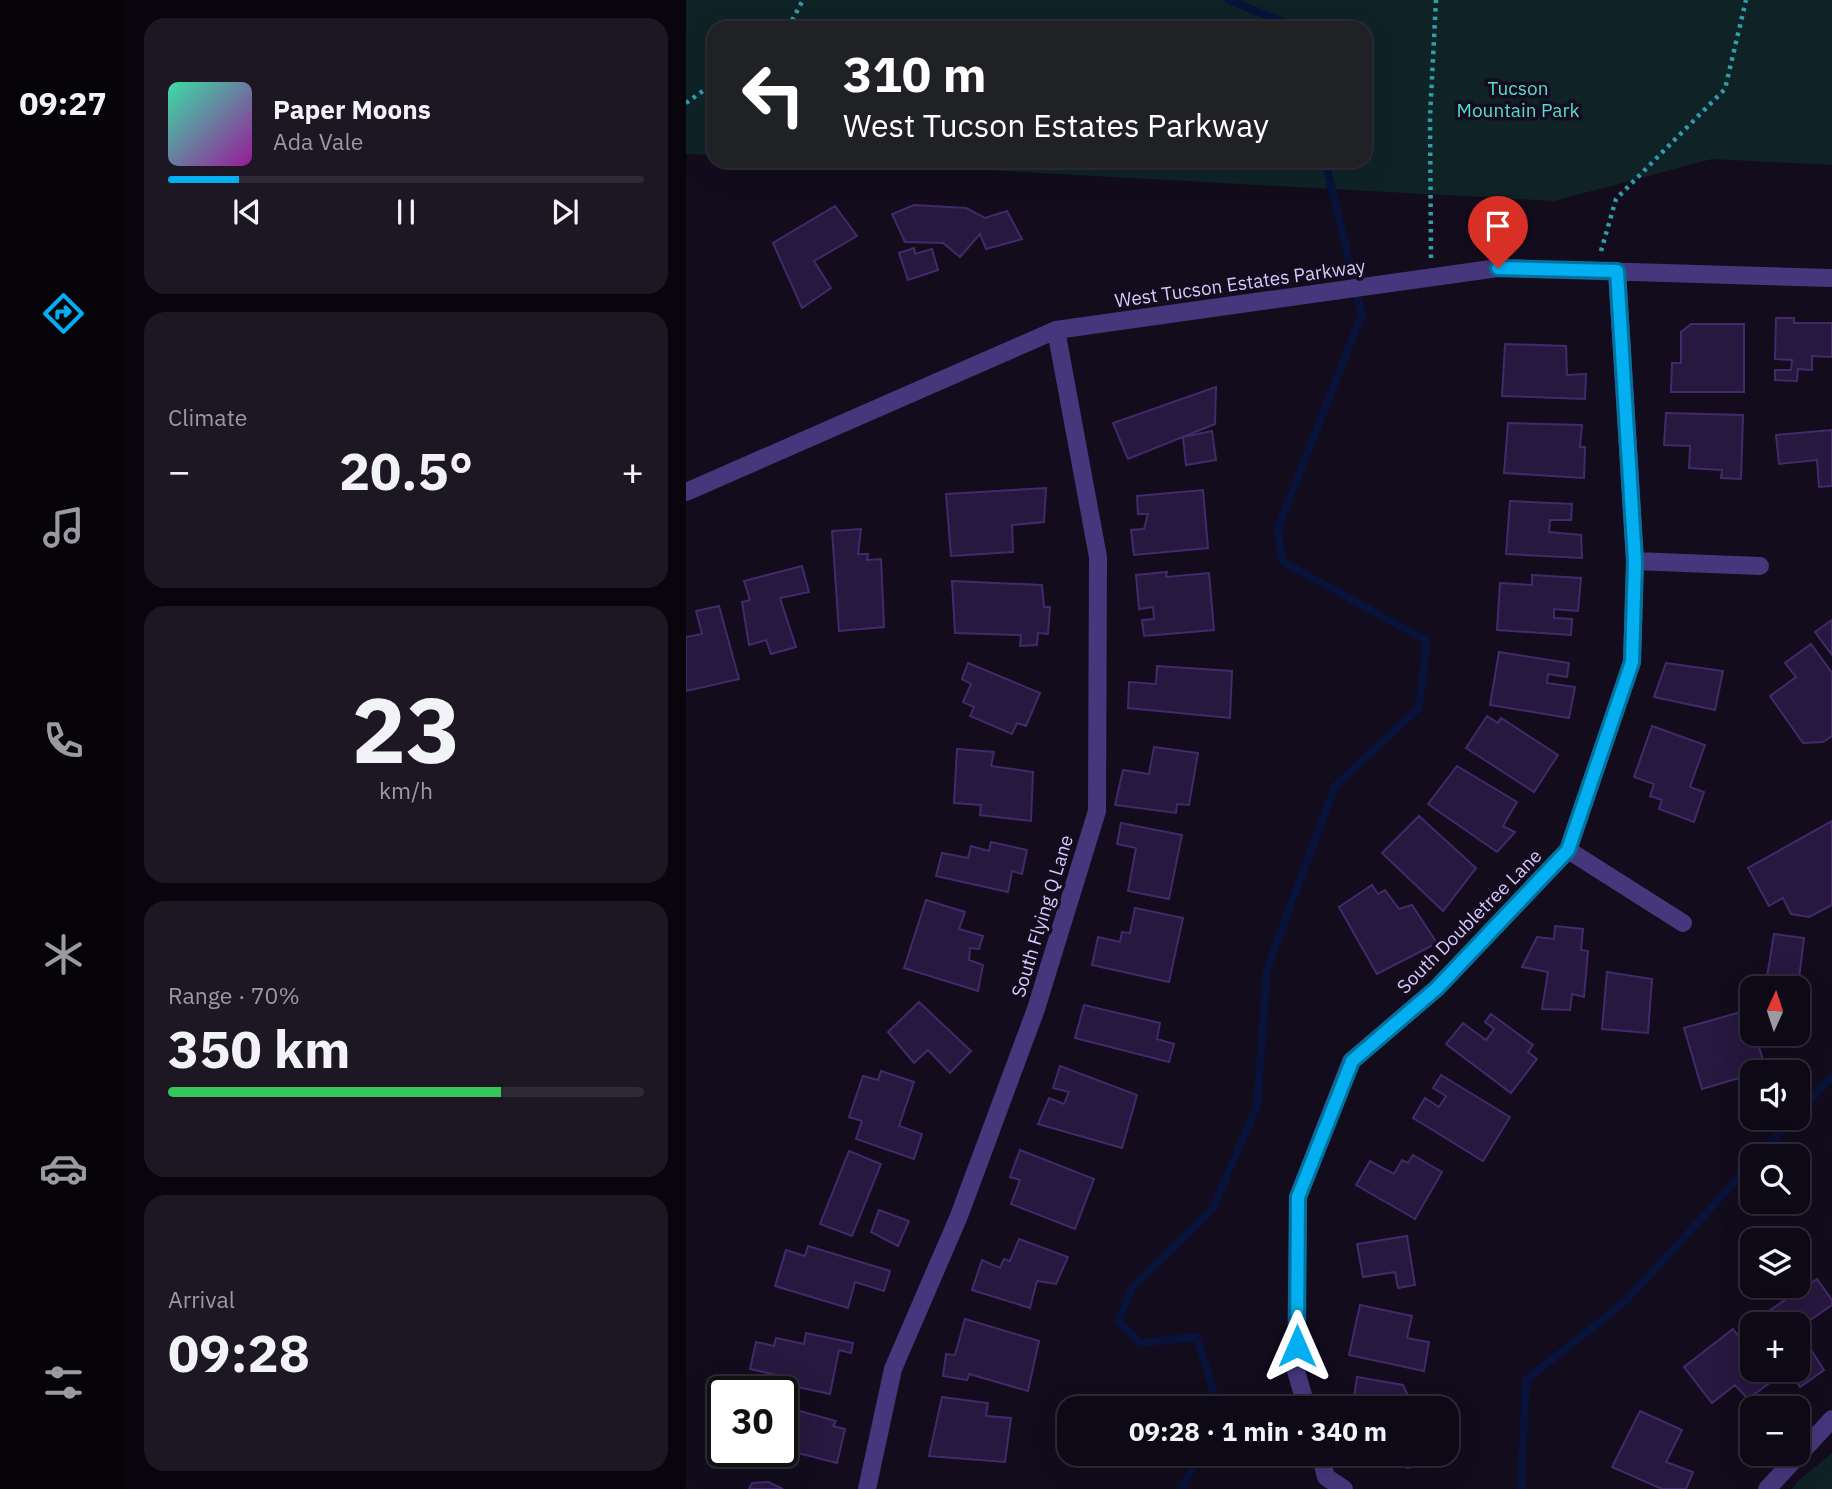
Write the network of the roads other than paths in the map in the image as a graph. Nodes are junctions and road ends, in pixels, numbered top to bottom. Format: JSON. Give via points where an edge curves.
{"nodes":[{"id":1,"x":1617,"y":271,"type":"junction"},
{"id":2,"x":1832,"y":278,"type":"edge"},
{"id":3,"x":1056,"y":330,"type":"junction"},
{"id":4,"x":686,"y":492,"type":"edge"},
{"id":5,"x":1635,"y":561,"type":"junction"},
{"id":6,"x":1760,"y":566,"type":"dead end"},
{"id":7,"x":1568,"y":850,"type":"junction"},
{"id":8,"x":1683,"y":923,"type":"dead end"},
{"id":9,"x":1303,"y":1396,"type":"edge"},
{"id":10,"x":1832,"y":1419,"type":"edge"},
{"id":11,"x":1323,"y":1466,"type":"edge"},
{"id":12,"x":867,"y":1489,"type":"edge"},
{"id":13,"x":1344,"y":1489,"type":"edge"},
{"id":14,"x":1767,"y":1489,"type":"edge"}],
"edges":[{"from":1,"to":2,"type":"street","name":"West Tucson Estates Parkway"},
{"from":1,"to":3,"type":"street","name":"West Tucson Estates Parkway","via":[[1498,268]]},
{"from":1,"to":5,"type":"street","name":"South Doubletree Lane"},
{"from":3,"to":4,"type":"street","name":"West Tucson Estates Parkway"},
{"from":3,"to":12,"type":"street","name":"South Flying Q Lane","via":[[1098,556],[1097,811],[1036,1009],[959,1216],[892,1369]]},
{"from":5,"to":6,"type":"street"},
{"from":5,"to":7,"type":"street","name":"South Doubletree Lane","via":[[1632,662]]},
{"from":7,"to":8,"type":"street"},
{"from":7,"to":9,"type":"street","name":"South Doubletree Lane","via":[[1437,988],[1352,1061],[1298,1197],[1296,1371]]},
{"from":10,"to":14,"type":"street"},
{"from":11,"to":13,"type":"street","via":[[1326,1477]]}]}
